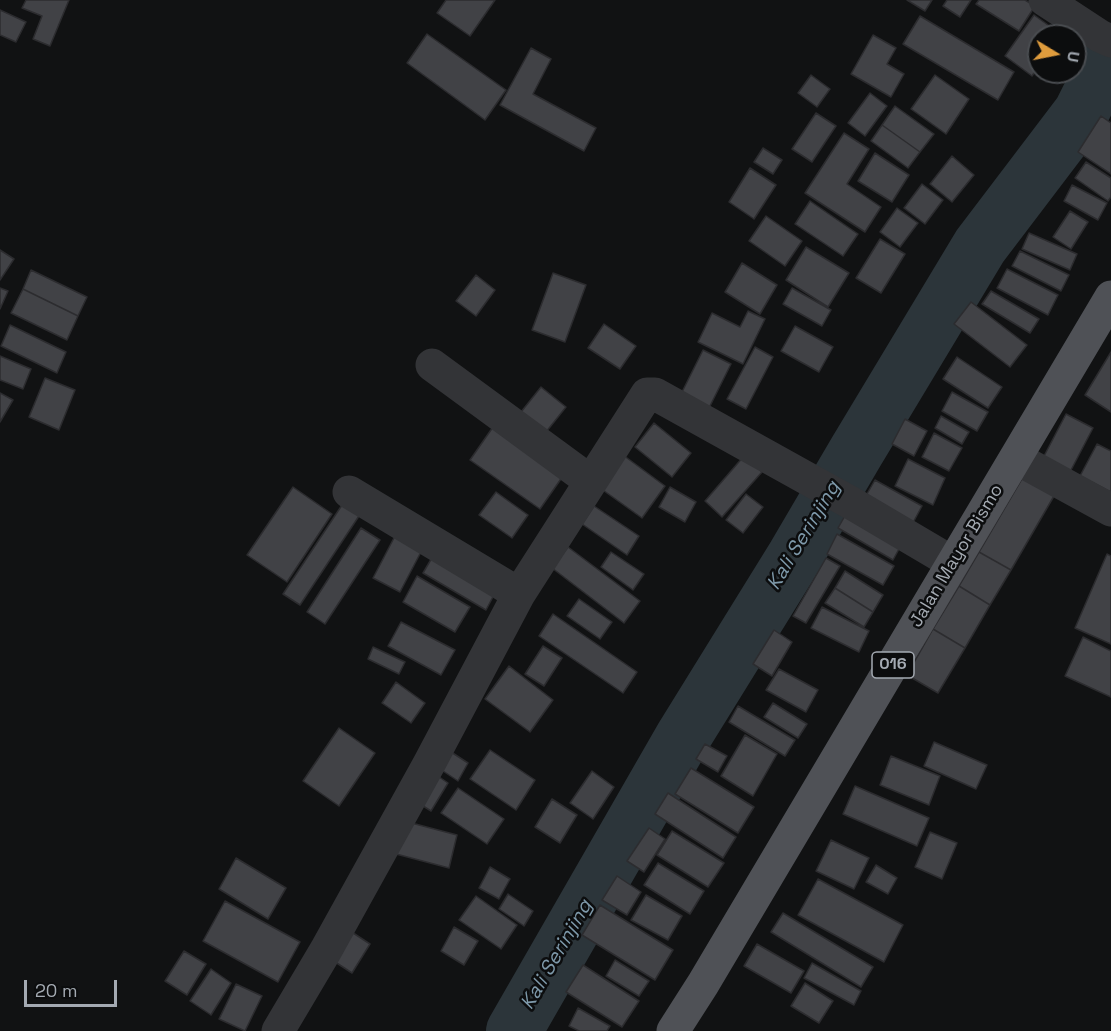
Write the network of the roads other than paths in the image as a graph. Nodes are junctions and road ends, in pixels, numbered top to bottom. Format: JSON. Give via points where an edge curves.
{"nodes":[{"id":1,"x":1045,"y":0,"type":"edge"},
{"id":2,"x":1106,"y":39,"type":"edge"},
{"id":3,"x":1111,"y":297,"type":"edge"},
{"id":4,"x":432,"y":365,"type":"dead end"},
{"id":5,"x":1016,"y":458,"type":"junction"},
{"id":6,"x":590,"y":481,"type":"junction"},
{"id":7,"x":349,"y":492,"type":"dead end"},
{"id":8,"x":1111,"y":510,"type":"edge"},
{"id":9,"x":953,"y":563,"type":"junction"},
{"id":10,"x":519,"y":594,"type":"junction"},
{"id":11,"x":278,"y":1031,"type":"edge"},
{"id":12,"x":673,"y":1031,"type":"edge"}],
"edges":[{"from":1,"to":2,"type":"street"},
{"from":3,"to":5,"type":"main road","name":"Jalan Mayor Bismo","number":"016"},
{"from":4,"to":6,"type":"street"},
{"from":5,"to":8,"type":"street"},
{"from":5,"to":9,"type":"main road","name":"Jalan Mayor Bismo","number":"016"},
{"from":6,"to":9,"type":"street","via":[[647,394],[655,394]]},
{"from":6,"to":10,"type":"street"},
{"from":7,"to":10,"type":"street"},
{"from":9,"to":12,"type":"main road","name":"Jalan Mayor Bismo","number":"016"},
{"from":10,"to":11,"type":"street","via":[[423,775]]}]}
